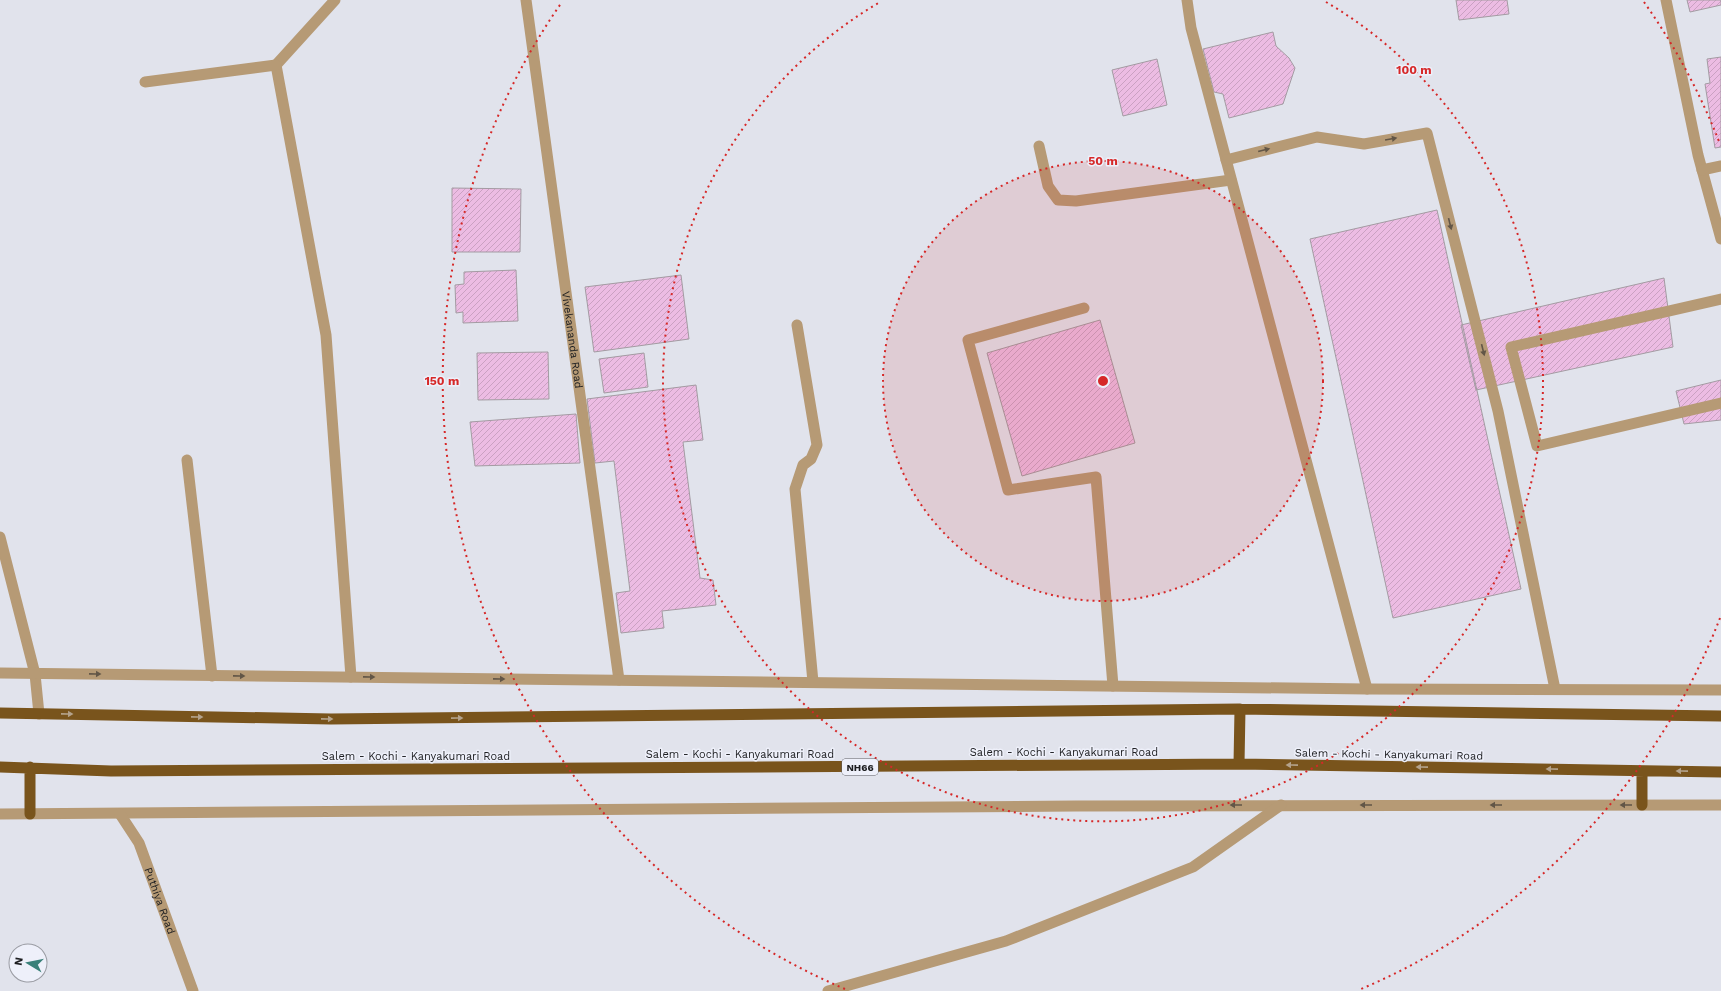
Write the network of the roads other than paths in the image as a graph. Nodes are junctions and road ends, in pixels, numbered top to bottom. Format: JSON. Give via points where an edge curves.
{"nodes":[{"id":1,"x":335,"y":0,"type":"edge"},
{"id":2,"x":526,"y":0,"type":"edge"},
{"id":3,"x":1187,"y":0,"type":"edge"},
{"id":4,"x":1666,"y":0,"type":"edge"},
{"id":5,"x":276,"y":65,"type":"junction"},
{"id":6,"x":145,"y":82,"type":"dead end"},
{"id":7,"x":1040,"y":146,"type":"dead end"},
{"id":8,"x":1226,"y":160,"type":"junction"},
{"id":9,"x":1721,"y":166,"type":"edge"},
{"id":10,"x":1702,"y":170,"type":"junction"},
{"id":11,"x":1231,"y":180,"type":"junction"},
{"id":12,"x":1721,"y":239,"type":"edge"},
{"id":13,"x":1721,"y":299,"type":"edge"},
{"id":14,"x":1084,"y":308,"type":"dead end"},
{"id":15,"x":797,"y":325,"type":"dead end"},
{"id":16,"x":1721,"y":403,"type":"edge"},
{"id":17,"x":187,"y":460,"type":"dead end"},
{"id":18,"x":0,"y":537,"type":"edge"},
{"id":19,"x":0,"y":673,"type":"edge"},
{"id":20,"x":34,"y":674,"type":"junction"},
{"id":21,"x":212,"y":676,"type":"junction"},
{"id":22,"x":351,"y":677,"type":"junction"},
{"id":23,"x":619,"y":680,"type":"junction"},
{"id":24,"x":813,"y":682,"type":"junction"},
{"id":25,"x":1113,"y":686,"type":"junction"},
{"id":26,"x":1367,"y":689,"type":"junction"},
{"id":27,"x":1556,"y":689,"type":"junction"},
{"id":28,"x":1721,"y":690,"type":"edge"},
{"id":29,"x":1240,"y":709,"type":"junction"},
{"id":30,"x":0,"y":713,"type":"edge"},
{"id":31,"x":39,"y":714,"type":"junction"},
{"id":32,"x":1721,"y":716,"type":"edge"},
{"id":33,"x":1239,"y":764,"type":"junction"},
{"id":34,"x":0,"y":767,"type":"edge"},
{"id":35,"x":30,"y":767,"type":"junction"},
{"id":36,"x":1642,"y":771,"type":"junction"},
{"id":37,"x":1721,"y":772,"type":"edge"},
{"id":38,"x":1281,"y":805,"type":"junction"},
{"id":39,"x":1642,"y":805,"type":"junction"},
{"id":40,"x":1721,"y":805,"type":"edge"},
{"id":41,"x":0,"y":814,"type":"edge"},
{"id":42,"x":30,"y":814,"type":"junction"},
{"id":43,"x":120,"y":814,"type":"junction"},
{"id":44,"x":192,"y":991,"type":"edge"},
{"id":45,"x":828,"y":991,"type":"edge"}],
"edges":[{"from":1,"to":5,"type":"street"},
{"from":2,"to":23,"type":"street","name":"Vivekananda Road"},
{"from":3,"to":8,"type":"street","via":[[1191,28]]},
{"from":4,"to":10,"type":"street"},
{"from":5,"to":6,"type":"street"},
{"from":5,"to":22,"type":"street","via":[[326,335]]},
{"from":7,"to":11,"type":"street","via":[[1048,186],[1058,200],[1076,201]]},
{"from":8,"to":11,"type":"street"},
{"from":8,"to":27,"type":"street","one_way":true,"via":[[1316,137],[1364,144],[1427,133],[1498,411]]},
{"from":9,"to":10,"type":"street"},
{"from":10,"to":12,"type":"street"},
{"from":11,"to":26,"type":"street"},
{"from":13,"to":16,"type":"street","via":[[1512,347],[1537,446]]},
{"from":14,"to":25,"type":"street","via":[[968,340],[1008,490],[1096,477]]},
{"from":15,"to":24,"type":"street","via":[[817,445],[811,459],[803,466],[795,489]]},
{"from":17,"to":21,"type":"street"},
{"from":18,"to":20,"type":"street"},
{"from":19,"to":20,"type":"street"},
{"from":20,"to":21,"type":"street","one_way":true},
{"from":20,"to":31,"type":"street"},
{"from":21,"to":22,"type":"street","one_way":true},
{"from":22,"to":23,"type":"street","one_way":true},
{"from":23,"to":24,"type":"street"},
{"from":24,"to":25,"type":"street"},
{"from":25,"to":26,"type":"street"},
{"from":26,"to":27,"type":"street"},
{"from":27,"to":28,"type":"street"},
{"from":31,"to":29,"type":"highway","one_way":true,"via":[[339,719]]},
{"from":29,"to":32,"type":"highway"},
{"from":29,"to":33,"type":"highway"},
{"from":30,"to":31,"type":"highway"},
{"from":33,"to":35,"type":"highway","name":"Salem - Kochi - Kanyakumari Road","number":"NH66","via":[[111,772]]},
{"from":36,"to":33,"type":"highway","name":"Salem - Kochi - Kanyakumari Road","number":"NH66","one_way":true},
{"from":34,"to":35,"type":"highway","name":"Salem - Kochi - Kanyakumari Road","number":"NH66"},
{"from":35,"to":42,"type":"highway"},
{"from":37,"to":36,"type":"highway","name":"Salem - Kochi - Kanyakumari Road","number":"NH66","one_way":true},
{"from":36,"to":39,"type":"highway"},
{"from":39,"to":38,"type":"street","one_way":true},
{"from":38,"to":43,"type":"street","one_way":true},
{"from":38,"to":45,"type":"street","via":[[1193,867],[1006,941]]},
{"from":39,"to":40,"type":"street"},
{"from":41,"to":42,"type":"street"},
{"from":42,"to":43,"type":"street"},
{"from":43,"to":44,"type":"street","name":"Puthiya Road","via":[[139,843]]}]}
